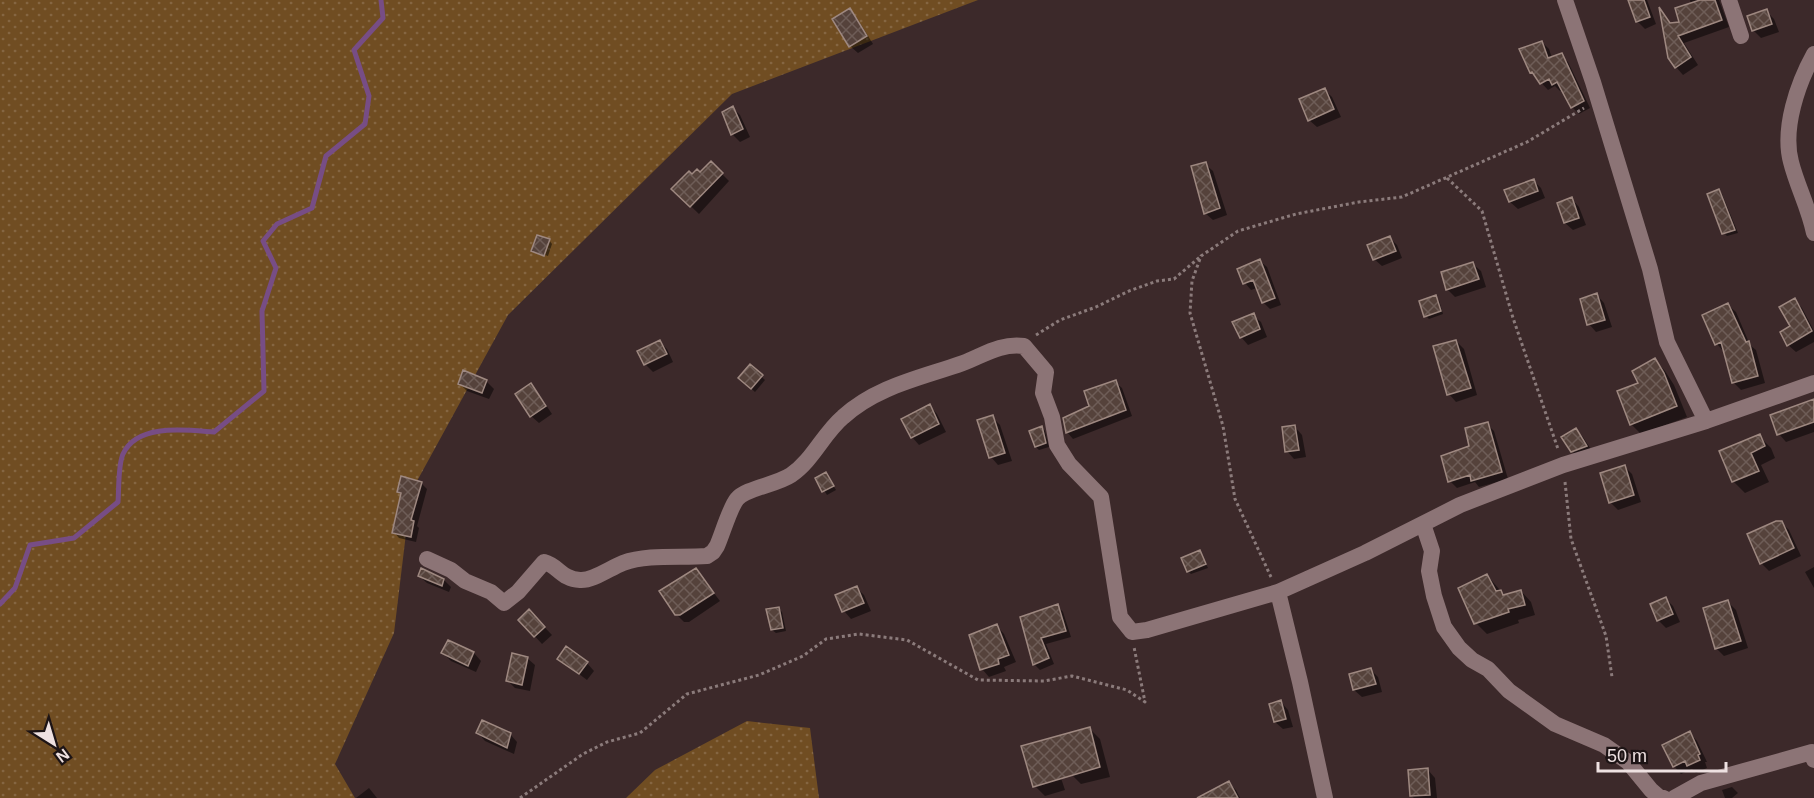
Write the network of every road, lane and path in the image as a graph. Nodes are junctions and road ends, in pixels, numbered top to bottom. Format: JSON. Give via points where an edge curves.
{"nodes":[{"id":1,"x":1565,"y":0,"type":"edge"},
{"id":2,"x":1729,"y":0,"type":"edge"},
{"id":3,"x":1741,"y":36,"type":"dead end"},
{"id":4,"x":1814,"y":54,"type":"edge"},
{"id":5,"x":1599,"y":100,"type":"junction"},
{"id":6,"x":1447,"y":178,"type":"junction"},
{"id":7,"x":1814,"y":233,"type":"edge"},
{"id":8,"x":1201,"y":256,"type":"junction"},
{"id":9,"x":1024,"y":346,"type":"junction"},
{"id":10,"x":1814,"y":383,"type":"edge"},
{"id":11,"x":1706,"y":421,"type":"junction"},
{"id":12,"x":1563,"y":465,"type":"junction"},
{"id":13,"x":1423,"y":524,"type":"junction"},
{"id":14,"x":427,"y":559,"type":"dead end"},
{"id":15,"x":1278,"y":592,"type":"junction"},
{"id":16,"x":1132,"y":632,"type":"junction"},
{"id":17,"x":1612,"y":677,"type":"dead end"},
{"id":18,"x":1814,"y":760,"type":"edge"},
{"id":19,"x":520,"y":798,"type":"edge"},
{"id":20,"x":1325,"y":798,"type":"edge"},
{"id":21,"x":1664,"y":798,"type":"edge"},
{"id":22,"x":1674,"y":798,"type":"edge"}],
"edges":[{"from":1,"to":5,"type":"street"},
{"from":2,"to":3,"type":"street"},
{"from":4,"to":7,"type":"street","via":[[1803,74],[1790,117],[1790,159]]},
{"from":5,"to":6,"type":"path","via":[[1527,142]]},
{"from":5,"to":11,"type":"street","via":[[1650,269],[1667,342]]},
{"from":6,"to":8,"type":"path","via":[[1402,196],[1296,214],[1238,231]]},
{"from":6,"to":12,"type":"path","via":[[1482,211],[1512,318]]},
{"from":8,"to":9,"type":"path","via":[[1174,279],[1148,284],[1060,320]]},
{"from":8,"to":15,"type":"path","via":[[1192,281],[1190,313],[1223,426],[1235,500]]},
{"from":9,"to":14,"type":"street","via":[[999,347],[874,395],[841,418],[792,475],[737,499],[717,546],[706,556],[633,560],[584,581],[569,579],[544,562],[504,603]]},
{"from":9,"to":16,"type":"street","via":[[1046,372],[1043,393],[1058,445],[1069,464],[1101,497],[1120,618]]},
{"from":10,"to":11,"type":"street"},
{"from":11,"to":12,"type":"street"},
{"from":12,"to":13,"type":"street","via":[[1460,505]]},
{"from":12,"to":17,"type":"path","via":[[1571,539],[1606,636]]},
{"from":13,"to":15,"type":"street"},
{"from":13,"to":21,"type":"street","via":[[1432,551],[1434,596],[1444,627],[1459,648],[1555,724],[1604,745],[1628,762],[1651,790]]},
{"from":15,"to":16,"type":"street"},
{"from":15,"to":20,"type":"street"},
{"from":16,"to":19,"type":"path","via":[[1145,702],[1127,690],[1072,676],[1044,681],[978,680],[907,640],[859,634],[826,639],[803,656],[759,675],[687,694],[639,733],[583,754]]},
{"from":18,"to":22,"type":"street","via":[[1812,752],[1701,783]]}]}
